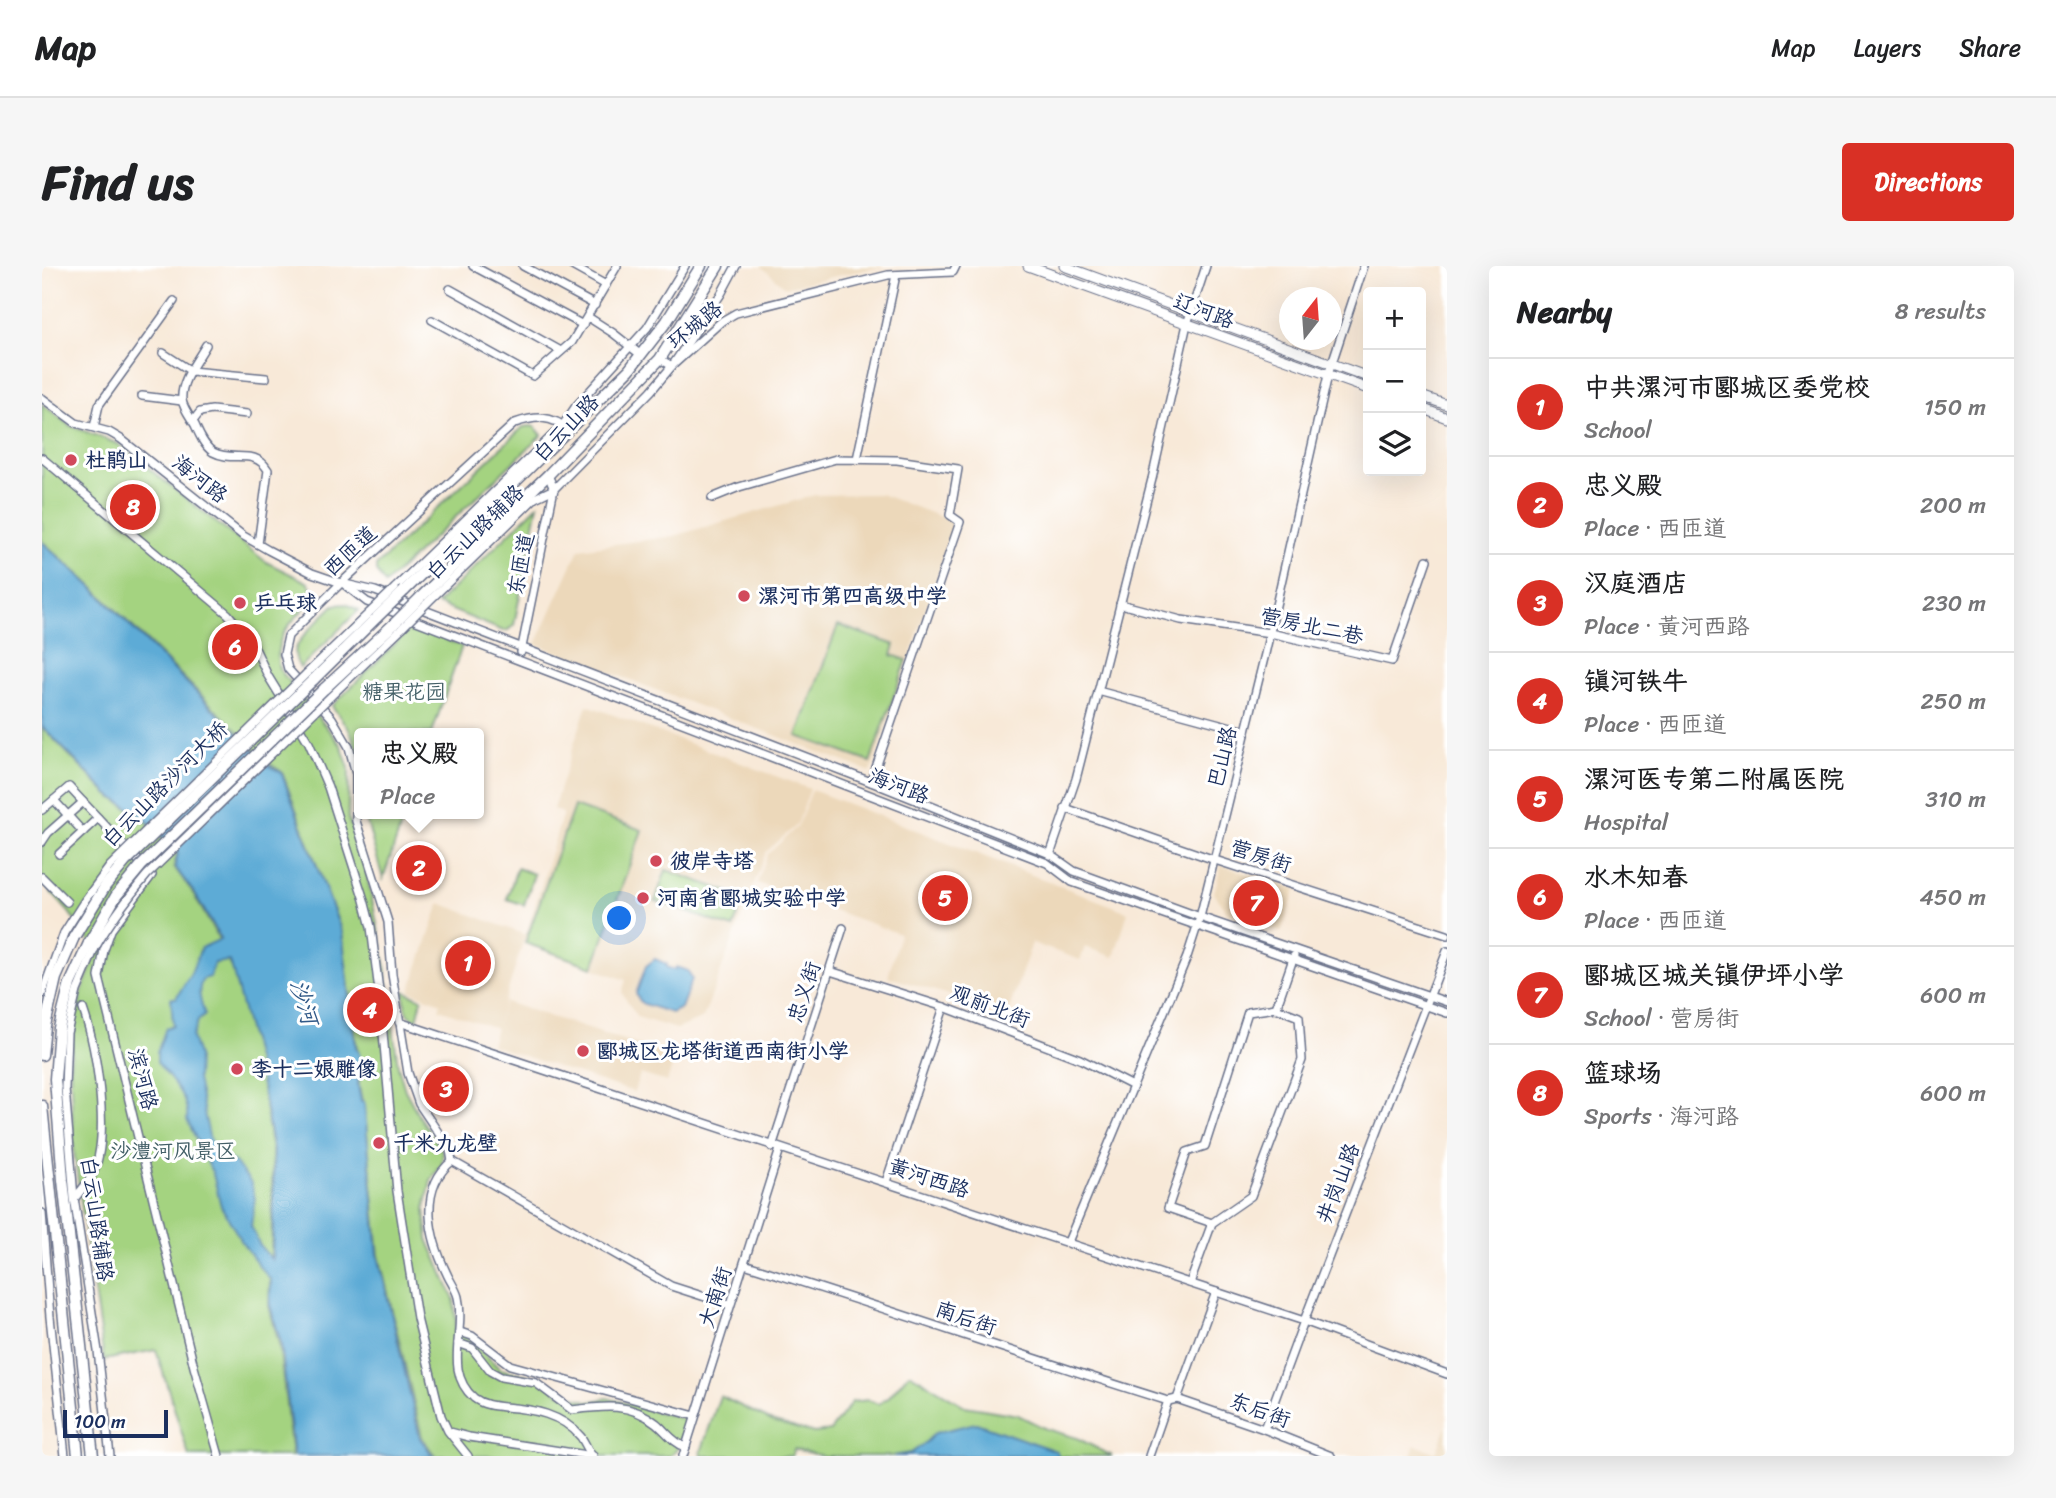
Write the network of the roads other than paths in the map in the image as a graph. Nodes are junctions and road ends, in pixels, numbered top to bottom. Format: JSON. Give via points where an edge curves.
{"nodes":[{"id":1,"x":473,"y":266,"type":"edge"},
{"id":2,"x":523,"y":266,"type":"edge"},
{"id":3,"x":572,"y":266,"type":"edge"},
{"id":4,"x":617,"y":266,"type":"edge"},
{"id":5,"x":685,"y":266,"type":"edge"},
{"id":6,"x":701,"y":266,"type":"edge"},
{"id":7,"x":718,"y":266,"type":"edge"},
{"id":8,"x":736,"y":266,"type":"edge"},
{"id":9,"x":956,"y":266,"type":"edge"},
{"id":10,"x":1028,"y":266,"type":"edge"},
{"id":11,"x":1064,"y":266,"type":"edge"},
{"id":12,"x":1206,"y":266,"type":"edge"},
{"id":13,"x":1364,"y":266,"type":"edge"},
{"id":14,"x":896,"y":275,"type":"junction"},
{"id":15,"x":606,"y":285,"type":"junction"},
{"id":16,"x":450,"y":289,"type":"dead end"},
{"id":17,"x":174,"y":302,"type":"dead end"},
{"id":18,"x":595,"y":305,"type":"junction"},
{"id":19,"x":1191,"y":312,"type":"junction"},
{"id":20,"x":588,"y":317,"type":"junction"},
{"id":21,"x":432,"y":320,"type":"dead end"},
{"id":22,"x":1187,"y":324,"type":"junction"},
{"id":23,"x":583,"y":325,"type":"junction"},
{"id":24,"x":206,"y":345,"type":"dead end"},
{"id":25,"x":630,"y":346,"type":"junction"},
{"id":26,"x":561,"y":351,"type":"junction"},
{"id":27,"x":163,"y":353,"type":"dead end"},
{"id":28,"x":641,"y":355,"type":"junction"},
{"id":29,"x":660,"y":359,"type":"junction"},
{"id":30,"x":1331,"y":364,"type":"junction"},
{"id":31,"x":672,"y":366,"type":"junction"},
{"id":32,"x":191,"y":371,"type":"junction"},
{"id":33,"x":1328,"y":375,"type":"junction"},
{"id":34,"x":1363,"y":375,"type":"edge"},
{"id":35,"x":266,"y":379,"type":"dead end"},
{"id":36,"x":1363,"y":387,"type":"edge"},
{"id":37,"x":142,"y":396,"type":"dead end"},
{"id":38,"x":42,"y":397,"type":"edge"},
{"id":39,"x":1426,"y":398,"type":"edge"},
{"id":40,"x":182,"y":401,"type":"junction"},
{"id":41,"x":1447,"y":405,"type":"edge"},
{"id":42,"x":1426,"y":410,"type":"edge"},
{"id":43,"x":247,"y":414,"type":"dead end"},
{"id":44,"x":1447,"y":418,"type":"edge"},
{"id":45,"x":193,"y":421,"type":"junction"},
{"id":46,"x":94,"y":427,"type":"junction"},
{"id":47,"x":566,"y":428,"type":"junction"},
{"id":48,"x":42,"y":458,"type":"edge"},
{"id":49,"x":857,"y":459,"type":"junction"},
{"id":50,"x":548,"y":475,"type":"junction"},
{"id":51,"x":554,"y":489,"type":"junction"},
{"id":52,"x":712,"y":498,"type":"dead end"},
{"id":53,"x":258,"y":544,"type":"junction"},
{"id":54,"x":1427,"y":560,"type":"dead end"},
{"id":55,"x":341,"y":583,"type":"junction"},
{"id":56,"x":424,"y":600,"type":"junction"},
{"id":57,"x":1120,"y":604,"type":"junction"},
{"id":58,"x":1270,"y":633,"type":"junction"},
{"id":59,"x":522,"y":649,"type":"junction"},
{"id":60,"x":519,"y":661,"type":"junction"},
{"id":61,"x":309,"y":677,"type":"joint"},
{"id":62,"x":1098,"y":691,"type":"junction"},
{"id":63,"x":327,"y":693,"type":"joint"},
{"id":64,"x":1246,"y":731,"type":"junction"},
{"id":65,"x":354,"y":766,"type":"edge"},
{"id":66,"x":871,"y":782,"type":"junction"},
{"id":67,"x":54,"y":800,"type":"junction"},
{"id":68,"x":83,"y":802,"type":"junction"},
{"id":69,"x":1065,"y":808,"type":"junction"},
{"id":70,"x":42,"y":810,"type":"edge"},
{"id":71,"x":68,"y":816,"type":"junction"},
{"id":72,"x":98,"y":818,"type":"junction"},
{"id":73,"x":356,"y":819,"type":"edge"},
{"id":74,"x":83,"y":832,"type":"junction"},
{"id":75,"x":42,"y":842,"type":"edge"},
{"id":76,"x":1050,"y":853,"type":"junction"},
{"id":77,"x":59,"y":855,"type":"dead end"},
{"id":78,"x":1214,"y":860,"type":"junction"},
{"id":79,"x":1047,"y":863,"type":"junction"},
{"id":80,"x":42,"y":877,"type":"edge"},
{"id":81,"x":67,"y":902,"type":"dead end"},
{"id":82,"x":1200,"y":917,"type":"junction"},
{"id":83,"x":1197,"y":926,"type":"junction"},
{"id":84,"x":843,"y":928,"type":"dead end"},
{"id":85,"x":69,"y":935,"type":"junction"},
{"id":86,"x":1447,"y":935,"type":"edge"},
{"id":87,"x":92,"y":945,"type":"junction"},
{"id":88,"x":1296,"y":950,"type":"junction"},
{"id":89,"x":1447,"y":951,"type":"edge"},
{"id":90,"x":1293,"y":959,"type":"junction"},
{"id":91,"x":830,"y":971,"type":"junction"},
{"id":92,"x":42,"y":994,"type":"edge"},
{"id":93,"x":1430,"y":996,"type":"junction"},
{"id":94,"x":1447,"y":1002,"type":"edge"},
{"id":95,"x":1427,"y":1005,"type":"junction"},
{"id":96,"x":944,"y":1007,"type":"junction"},
{"id":97,"x":1276,"y":1008,"type":"junction"},
{"id":98,"x":83,"y":1010,"type":"dead end"},
{"id":99,"x":1447,"y":1013,"type":"edge"},
{"id":100,"x":399,"y":1022,"type":"junction"},
{"id":101,"x":42,"y":1055,"type":"edge"},
{"id":102,"x":1133,"y":1086,"type":"junction"},
{"id":103,"x":42,"y":1106,"type":"edge"},
{"id":104,"x":776,"y":1148,"type":"junction"},
{"id":105,"x":452,"y":1161,"type":"junction"},
{"id":106,"x":886,"y":1182,"type":"junction"},
{"id":107,"x":75,"y":1198,"type":"junction"},
{"id":108,"x":66,"y":1210,"type":"junction"},
{"id":109,"x":42,"y":1213,"type":"edge"},
{"id":110,"x":1212,"y":1223,"type":"junction"},
{"id":111,"x":1069,"y":1242,"type":"junction"},
{"id":112,"x":744,"y":1264,"type":"junction"},
{"id":113,"x":1190,"y":1283,"type":"junction"},
{"id":114,"x":1216,"y":1292,"type":"junction"},
{"id":115,"x":730,"y":1306,"type":"junction"},
{"id":116,"x":1304,"y":1321,"type":"junction"},
{"id":117,"x":460,"y":1332,"type":"junction"},
{"id":118,"x":458,"y":1343,"type":"junction"},
{"id":119,"x":1447,"y":1374,"type":"edge"},
{"id":120,"x":1177,"y":1399,"type":"junction"},
{"id":121,"x":1168,"y":1401,"type":"junction"},
{"id":122,"x":695,"y":1416,"type":"junction"},
{"id":123,"x":1264,"y":1429,"type":"junction"},
{"id":124,"x":448,"y":1431,"type":"junction"},
{"id":125,"x":469,"y":1437,"type":"junction"},
{"id":126,"x":686,"y":1447,"type":"junction"},
{"id":127,"x":465,"y":1453,"type":"edge"},
{"id":128,"x":65,"y":1456,"type":"edge"},
{"id":129,"x":78,"y":1456,"type":"edge"},
{"id":130,"x":93,"y":1456,"type":"edge"},
{"id":131,"x":110,"y":1456,"type":"edge"},
{"id":132,"x":219,"y":1456,"type":"edge"},
{"id":133,"x":593,"y":1456,"type":"edge"},
{"id":134,"x":683,"y":1456,"type":"edge"},
{"id":135,"x":1149,"y":1456,"type":"edge"},
{"id":136,"x":1331,"y":1456,"type":"edge"}],
"edges":[{"from":1,"to":23,"type":"street"},
{"from":2,"to":18,"type":"street"},
{"from":3,"to":15,"type":"street"},
{"from":4,"to":15,"type":"street"},
{"from":5,"to":25,"type":"street","via":[[658,312]]},
{"from":6,"to":28,"type":"highway","name":"白云山路"},
{"from":7,"to":29,"type":"highway","name":"白云山路"},
{"from":8,"to":31,"type":"street","name":"白云山路辅路"},
{"from":9,"to":14,"type":"street","name":"环城路","via":[[953,272]]},
{"from":10,"to":22,"type":"main road","name":"辽河路"},
{"from":11,"to":19,"type":"main road","name":"辽河路"},
{"from":12,"to":19,"type":"street"},
{"from":13,"to":30,"type":"street","name":"巴山路"},
{"from":14,"to":31,"type":"street","name":"环城路","via":[[736,313]]},
{"from":14,"to":49,"type":"street"},
{"from":15,"to":18,"type":"street"},
{"from":16,"to":26,"type":"street"},
{"from":17,"to":46,"type":"street","via":[[99,405]]},
{"from":18,"to":20,"type":"street"},
{"from":19,"to":22,"type":"street"},
{"from":19,"to":30,"type":"main road","name":"辽河路"},
{"from":20,"to":23,"type":"street"},
{"from":20,"to":25,"type":"street"},
{"from":21,"to":26,"type":"street","via":[[533,376]]},
{"from":22,"to":33,"type":"main road","name":"辽河路"},
{"from":22,"to":57,"type":"street"},
{"from":23,"to":26,"type":"street"},
{"from":24,"to":32,"type":"street"},
{"from":25,"to":28,"type":"street"},
{"from":25,"to":47,"type":"street","via":[[576,406]]},
{"from":27,"to":32,"type":"street"},
{"from":28,"to":47,"type":"highway","name":"白云山路"},
{"from":29,"to":31,"type":"street","name":"环城路"},
{"from":29,"to":50,"type":"highway","name":"白云山路"},
{"from":30,"to":33,"type":"street","name":"巴山路"},
{"from":30,"to":34,"type":"main road","name":"辽河路"},
{"from":31,"to":51,"type":"street","name":"白云山路辅路"},
{"from":32,"to":35,"type":"street"},
{"from":32,"to":40,"type":"street"},
{"from":33,"to":36,"type":"main road","name":"辽河路"},
{"from":33,"to":58,"type":"street","name":"巴山路"},
{"from":37,"to":40,"type":"street"},
{"from":38,"to":46,"type":"street","name":"海河路","via":[[76,423]]},
{"from":39,"to":41,"type":"main road"},
{"from":40,"to":45,"type":"street"},
{"from":42,"to":44,"type":"main road"},
{"from":43,"to":45,"type":"street","via":[[212,410],[200,412]]},
{"from":45,"to":53,"type":"street","via":[[214,452],[256,457],[268,470]]},
{"from":46,"to":53,"type":"street","name":"海河路","via":[[121,439]]},
{"from":47,"to":55,"type":"street","name":"西匝道","via":[[536,416],[515,423]]},
{"from":47,"to":61,"type":"highway","name":"白云山路","bridge":true},
{"from":48,"to":124,"type":"street","via":[[240,627],[309,743],[328,787],[371,927],[397,1191],[417,1318]]},
{"from":49,"to":52,"type":"street","via":[[836,459]]},
{"from":49,"to":66,"type":"street","via":[[958,469],[950,515],[960,522]]},
{"from":50,"to":51,"type":"street"},
{"from":50,"to":56,"type":"highway","name":"白云山路"},
{"from":51,"to":56,"type":"street","name":"白云山路辅路","via":[[535,498]]},
{"from":51,"to":59,"type":"street","name":"东匝道"},
{"from":53,"to":55,"type":"street","name":"海河路"},
{"from":54,"to":58,"type":"street","name":"营房北二巷","via":[[1392,661]]},
{"from":55,"to":59,"type":"street","name":"海河路","via":[[375,591]]},
{"from":55,"to":60,"type":"street","name":"海河路","via":[[368,602]]},
{"from":55,"to":65,"type":"street","name":"西匝道","via":[[288,636],[284,654],[288,669],[332,718]]},
{"from":56,"to":63,"type":"highway","name":"白云山路","bridge":true},
{"from":57,"to":58,"type":"street","name":"营房北二巷","via":[[1181,620]]},
{"from":57,"to":62,"type":"street"},
{"from":58,"to":64,"type":"street","name":"巴山路"},
{"from":59,"to":60,"type":"street","name":"东匝道"},
{"from":59,"to":66,"type":"street","name":"海河路"},
{"from":60,"to":79,"type":"street","name":"海河路"},
{"from":61,"to":85,"type":"highway","name":"白云山路沙河大桥","bridge":true,"via":[[125,862]]},
{"from":62,"to":64,"type":"street"},
{"from":62,"to":69,"type":"street"},
{"from":63,"to":87,"type":"highway","name":"白云山路沙河大桥","bridge":true,"via":[[141,866],[116,896]]},
{"from":64,"to":78,"type":"street","name":"巴山路"},
{"from":66,"to":76,"type":"street","name":"海河路"},
{"from":67,"to":68,"type":"street","via":[[69,787]]},
{"from":67,"to":70,"type":"street"},
{"from":67,"to":71,"type":"street"},
{"from":68,"to":71,"type":"street"},
{"from":68,"to":72,"type":"street","name":"滨河路"},
{"from":69,"to":76,"type":"street"},
{"from":69,"to":78,"type":"street","name":"营房街"},
{"from":71,"to":74,"type":"street"},
{"from":71,"to":75,"type":"street"},
{"from":72,"to":74,"type":"street"},
{"from":72,"to":132,"type":"street","name":"滨河路","via":[[152,875],[111,930],[99,977]]},
{"from":73,"to":100,"type":"street","name":"西匝道","via":[[388,922]]},
{"from":74,"to":77,"type":"street"},
{"from":76,"to":79,"type":"street"},
{"from":76,"to":82,"type":"street","name":"海河路","via":[[1074,871]]},
{"from":78,"to":82,"type":"street","name":"巴山路"},
{"from":78,"to":86,"type":"street","name":"营房街"},
{"from":79,"to":83,"type":"street","name":"海河路","via":[[1072,882]]},
{"from":80,"to":81,"type":"street"},
{"from":82,"to":83,"type":"street","name":"巴山路"},
{"from":82,"to":88,"type":"street","name":"海河路"},
{"from":83,"to":90,"type":"street","name":"海河路"},
{"from":83,"to":102,"type":"street","name":"巴山路"},
{"from":84,"to":91,"type":"street","name":"忠义街"},
{"from":85,"to":92,"type":"street"},
{"from":85,"to":101,"type":"highway"},
{"from":87,"to":107,"type":"street","name":"白云山路辅路","via":[[67,1032],[65,1088]]},
{"from":87,"to":108,"type":"highway","via":[[70,984],[59,1028],[55,1079]]},
{"from":88,"to":90,"type":"street"},
{"from":88,"to":93,"type":"street","name":"海河路"},
{"from":89,"to":93,"type":"street","name":"井岗山路"},
{"from":90,"to":95,"type":"street","name":"海河路"},
{"from":90,"to":97,"type":"street"},
{"from":91,"to":96,"type":"street","name":"观前北街"},
{"from":91,"to":104,"type":"street","name":"忠义街"},
{"from":93,"to":94,"type":"street","name":"海河路"},
{"from":93,"to":95,"type":"street","name":"井岗山路"},
{"from":95,"to":99,"type":"street","name":"海河路"},
{"from":95,"to":116,"type":"street","name":"井岗山路"},
{"from":96,"to":102,"type":"street","name":"观前北街","via":[[1080,1059]]},
{"from":96,"to":106,"type":"street"},
{"from":97,"to":110,"type":"street","via":[[1299,1017],[1302,1060],[1251,1196]]},
{"from":97,"to":110,"type":"street","via":[[1248,1012],[1205,1146],[1187,1152],[1168,1208]]},
{"from":98,"to":107,"type":"street","via":[[97,1069],[102,1135],[93,1172]]},
{"from":100,"to":104,"type":"street","name":"黄河西路"},
{"from":100,"to":105,"type":"street","name":"西匝道","via":[[419,1104],[450,1150]]},
{"from":102,"to":111,"type":"street","name":"巴山路"},
{"from":103,"to":129,"type":"highway"},
{"from":104,"to":106,"type":"street","name":"黄河西路"},
{"from":104,"to":112,"type":"street","name":"大南街"},
{"from":105,"to":115,"type":"street","via":[[671,1286]]},
{"from":105,"to":117,"type":"street","via":[[435,1183],[429,1209],[433,1244],[458,1295]]},
{"from":106,"to":111,"type":"street","name":"黄河西路"},
{"from":107,"to":108,"type":"street"},
{"from":107,"to":131,"type":"street","name":"白云山路辅路"},
{"from":108,"to":130,"type":"highway"},
{"from":109,"to":128,"type":"street"},
{"from":110,"to":113,"type":"street"},
{"from":111,"to":113,"type":"street","name":"黄河西路"},
{"from":112,"to":115,"type":"street","name":"大南街"},
{"from":112,"to":121,"type":"street","name":"南后街"},
{"from":113,"to":114,"type":"street","name":"黄河西路"},
{"from":114,"to":116,"type":"street","name":"黄河西路"},
{"from":114,"to":120,"type":"street"},
{"from":115,"to":122,"type":"street","name":"大南街"},
{"from":116,"to":119,"type":"street","name":"黄河西路"},
{"from":116,"to":123,"type":"street","name":"井岗山路"},
{"from":117,"to":118,"type":"street"},
{"from":117,"to":122,"type":"street","via":[[510,1365]]},
{"from":118,"to":126,"type":"street","via":[[472,1348],[500,1377],[536,1383],[572,1410],[609,1405],[632,1410]]},
{"from":118,"to":133,"type":"street","via":[[458,1374],[476,1399],[490,1406],[542,1411],[581,1437]]},
{"from":120,"to":121,"type":"street","name":"南后街"},
{"from":120,"to":123,"type":"street","name":"东后街"},
{"from":121,"to":135,"type":"street"},
{"from":122,"to":126,"type":"street","name":"大南街"},
{"from":123,"to":136,"type":"street","name":"东后街"},
{"from":124,"to":125,"type":"street"},
{"from":124,"to":127,"type":"street"},
{"from":125,"to":127,"type":"street","via":[[464,1440]]},
{"from":125,"to":133,"type":"street"},
{"from":126,"to":134,"type":"street","name":"大南街"}]}
